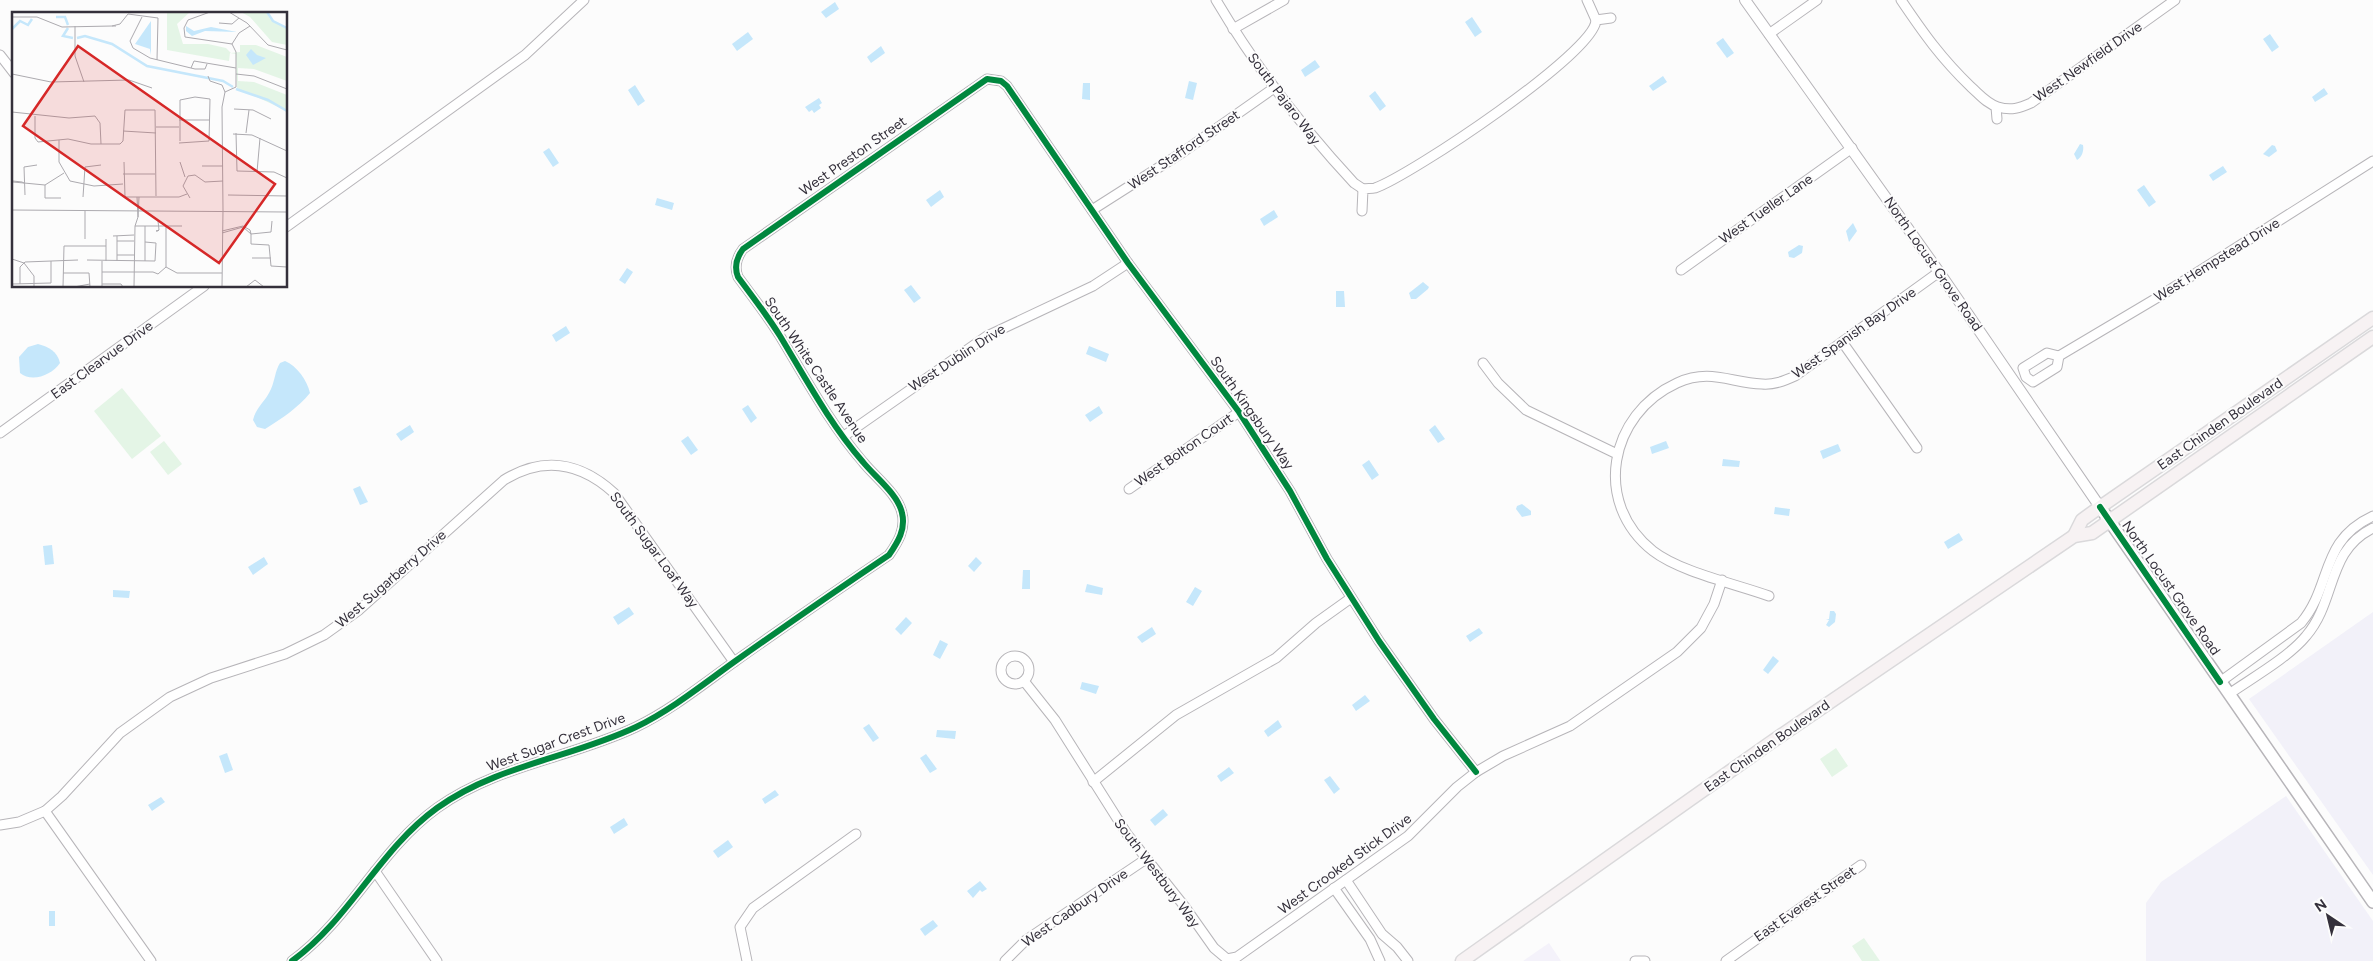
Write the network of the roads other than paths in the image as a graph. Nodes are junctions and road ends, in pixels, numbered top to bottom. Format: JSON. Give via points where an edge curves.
{"nodes":[{"id":1,"x":584,"y":0,"type":"edge"},
{"id":2,"x":1216,"y":0,"type":"edge"},
{"id":3,"x":1284,"y":0,"type":"edge"},
{"id":4,"x":1588,"y":0,"type":"edge"},
{"id":5,"x":1745,"y":0,"type":"edge"},
{"id":6,"x":1817,"y":0,"type":"edge"},
{"id":7,"x":1901,"y":0,"type":"edge"},
{"id":8,"x":2170,"y":2,"type":"edge"},
{"id":9,"x":1611,"y":18,"type":"dead end"},
{"id":10,"x":1596,"y":20,"type":"junction"},
{"id":11,"x":1233,"y":29,"type":"junction"},
{"id":12,"x":1769,"y":34,"type":"junction"},
{"id":13,"x":0,"y":55,"type":"edge"},
{"id":14,"x":12,"y":70,"type":"edge"},
{"id":15,"x":994,"y":80,"type":"joint"},
{"id":16,"x":1274,"y":88,"type":"junction"},
{"id":17,"x":1996,"y":107,"type":"junction"},
{"id":18,"x":1997,"y":119,"type":"dead end"},
{"id":19,"x":1852,"y":148,"type":"junction"},
{"id":20,"x":2373,"y":161,"type":"edge"},
{"id":21,"x":1364,"y":189,"type":"junction"},
{"id":22,"x":1092,"y":210,"type":"junction"},
{"id":23,"x":1362,"y":210,"type":"dead end"},
{"id":24,"x":288,"y":226,"type":"edge"},
{"id":25,"x":1128,"y":263,"type":"junction"},
{"id":26,"x":737,"y":264,"type":"joint"},
{"id":27,"x":1681,"y":270,"type":"dead end"},
{"id":28,"x":1939,"y":272,"type":"junction"},
{"id":29,"x":201,"y":288,"type":"edge"},
{"id":30,"x":2373,"y":318,"type":"edge"},
{"id":31,"x":2373,"y":337,"type":"edge"},
{"id":32,"x":1843,"y":343,"type":"junction"},
{"id":33,"x":2059,"y":356,"type":"junction"},
{"id":34,"x":1483,"y":363,"type":"dead end"},
{"id":35,"x":2026,"y":377,"type":"junction"},
{"id":36,"x":2017,"y":383,"type":"junction"},
{"id":37,"x":1239,"y":412,"type":"junction"},
{"id":38,"x":0,"y":433,"type":"edge"},
{"id":39,"x":844,"y":436,"type":"junction"},
{"id":40,"x":1917,"y":448,"type":"dead end"},
{"id":41,"x":1617,"y":454,"type":"junction"},
{"id":42,"x":553,"y":465,"type":"joint"},
{"id":43,"x":1129,"y":489,"type":"dead end"},
{"id":44,"x":2100,"y":507,"type":"junction"},
{"id":45,"x":2373,"y":516,"type":"edge"},
{"id":46,"x":2109,"y":521,"type":"junction"},
{"id":47,"x":2373,"y":528,"type":"edge"},
{"id":48,"x":2074,"y":536,"type":"junction"},
{"id":49,"x":900,"y":538,"type":"joint"},
{"id":50,"x":1722,"y":580,"type":"junction"},
{"id":51,"x":1769,"y":596,"type":"dead end"},
{"id":52,"x":1351,"y":598,"type":"junction"},
{"id":53,"x":734,"y":662,"type":"junction"},
{"id":54,"x":1024,"y":681,"type":"dead end"},
{"id":55,"x":2220,"y":682,"type":"junction"},
{"id":56,"x":2229,"y":694,"type":"junction"},
{"id":57,"x":1476,"y":772,"type":"junction"},
{"id":58,"x":1093,"y":782,"type":"junction"},
{"id":59,"x":45,"y":811,"type":"junction"},
{"id":60,"x":0,"y":825,"type":"edge"},
{"id":61,"x":856,"y":834,"type":"dead end"},
{"id":62,"x":1146,"y":859,"type":"junction"},
{"id":63,"x":1861,"y":865,"type":"dead end"},
{"id":64,"x":375,"y":871,"type":"junction"},
{"id":65,"x":1346,"y":880,"type":"junction"},
{"id":66,"x":1334,"y":888,"type":"junction"},
{"id":67,"x":2373,"y":902,"type":"edge"},
{"id":68,"x":1736,"y":958,"type":"edge"},
{"id":69,"x":1227,"y":959,"type":"joint"},
{"id":70,"x":151,"y":961,"type":"edge"},
{"id":71,"x":292,"y":961,"type":"edge"},
{"id":72,"x":437,"y":961,"type":"edge"},
{"id":73,"x":747,"y":961,"type":"edge"},
{"id":74,"x":1005,"y":961,"type":"edge"},
{"id":75,"x":1380,"y":961,"type":"edge"},
{"id":76,"x":1408,"y":961,"type":"edge"},
{"id":77,"x":1462,"y":961,"type":"edge"},
{"id":78,"x":1635,"y":961,"type":"edge"},
{"id":79,"x":1645,"y":961,"type":"edge"},
{"id":80,"x":1726,"y":961,"type":"edge"}],
"edges":[{"from":1,"to":24,"type":"street","via":[[525,55]]},
{"from":2,"to":11,"type":"street","name":"South Pajaro Way"},
{"from":3,"to":11,"type":"street"},
{"from":4,"to":10,"type":"street"},
{"from":5,"to":12,"type":"street","name":"North Locust Grove Road"},
{"from":6,"to":12,"type":"street"},
{"from":7,"to":17,"type":"street","via":[[1941,57]]},
{"from":8,"to":17,"type":"street","name":"West Newfield Drive","via":[[2031,102],[2015,109]]},
{"from":9,"to":10,"type":"street"},
{"from":10,"to":21,"type":"street","via":[[1592,32],[1501,111],[1402,174],[1374,188]]},
{"from":11,"to":16,"type":"street","name":"South Pajaro Way"},
{"from":12,"to":19,"type":"street","name":"North Locust Grove Road"},
{"from":13,"to":14,"type":"street"},
{"from":15,"to":22,"type":"street","name":"South Kingsbury Way","via":[[1007,86]]},
{"from":15,"to":26,"type":"street","name":"West Preston Street","via":[[980,82],[743,249]]},
{"from":16,"to":21,"type":"street","name":"South Pajaro Way","via":[[1326,153],[1354,183]]},
{"from":16,"to":22,"type":"street","name":"West Stafford Street"},
{"from":17,"to":18,"type":"street"},
{"from":19,"to":27,"type":"street","name":"West Tueller Lane"},
{"from":19,"to":28,"type":"street","name":"North Locust Grove Road"},
{"from":20,"to":33,"type":"street","name":"West Hempstead Drive"},
{"from":21,"to":23,"type":"street"},
{"from":22,"to":25,"type":"street","name":"South Kingsbury Way"},
{"from":25,"to":37,"type":"street","name":"South Kingsbury Way"},
{"from":25,"to":39,"type":"street","name":"West Dublin Drive","via":[[1093,286],[987,336]]},
{"from":26,"to":39,"type":"street","name":"South White Castle Avenue","via":[[738,277]]},
{"from":28,"to":32,"type":"street","name":"West Spanish Bay Drive"},
{"from":28,"to":36,"type":"street","name":"North Locust Grove Road"},
{"from":29,"to":38,"type":"street","name":"East Clearvue Drive"},
{"from":30,"to":44,"type":"main road","name":"East Chinden Boulevard"},
{"from":31,"to":46,"type":"main road","name":"East Chinden Boulevard"},
{"from":32,"to":40,"type":"street"},
{"from":32,"to":41,"type":"street","name":"West Spanish Bay Drive","via":[[1795,376],[1779,383],[1762,384],[1721,376],[1699,377],[1660,391],[1629,424]]},
{"from":33,"to":35,"type":"street","name":"West Hempstead Drive","via":[[2057,367],[2033,382]]},
{"from":33,"to":35,"type":"street","name":"West Hempstead Drive","via":[[2047,353],[2023,368]]},
{"from":34,"to":41,"type":"street","via":[[1526,410]]},
{"from":35,"to":36,"type":"street","name":"West Hempstead Drive"},
{"from":36,"to":44,"type":"street","name":"North Locust Grove Road"},
{"from":37,"to":43,"type":"street","name":"West Bolton Court"},
{"from":37,"to":52,"type":"street","name":"South Kingsbury Way","via":[[1290,491]]},
{"from":39,"to":49,"type":"street","name":"South White Castle Avenue","via":[[895,498],[902,511]]},
{"from":41,"to":50,"type":"street","name":"West Spanish Bay Drive","via":[[1618,498],[1638,537],[1661,557]]},
{"from":42,"to":53,"type":"street","name":"South Sugar Loaf Way","via":[[589,474],[614,493]]},
{"from":42,"to":59,"type":"street","name":"West Sugarberry Drive","via":[[527,469],[504,480],[359,610],[326,633],[285,654],[190,687],[144,714],[109,743]]},
{"from":44,"to":46,"type":"main road","name":"North Locust Grove Road"},
{"from":44,"to":48,"type":"main road","name":"East Chinden Boulevard","via":[[2082,520]]},
{"from":45,"to":55,"type":"street","via":[[2359,522],[2340,541],[2326,567],[2311,611],[2301,623]]},
{"from":46,"to":48,"type":"main road","name":"East Chinden Boulevard","via":[[2092,533]]},
{"from":46,"to":55,"type":"main road","name":"North Locust Grove Road"},
{"from":47,"to":56,"type":"street","via":[[2342,554],[2325,606],[2306,637]]},
{"from":48,"to":77,"type":"main road","name":"East Chinden Boulevard","via":[[1754,755]]},
{"from":49,"to":53,"type":"street","name":"West Sugar Crest Drive","via":[[889,555]]},
{"from":50,"to":51,"type":"street","name":"West Spanish Bay Drive"},
{"from":50,"to":57,"type":"street","name":"West Crooked Stick Drive","via":[[1701,628],[1677,652],[1570,726],[1503,756]]},
{"from":52,"to":57,"type":"street","name":"South Kingsbury Way","via":[[1428,711]]},
{"from":52,"to":58,"type":"street","via":[[1270,662],[1176,714]]},
{"from":53,"to":64,"type":"street","name":"West Sugar Crest Drive","via":[[668,709],[635,727],[499,774],[460,793],[415,826]]},
{"from":54,"to":58,"type":"street","name":"South Westbury Way","via":[[1055,720]]},
{"from":55,"to":56,"type":"main road","name":"North Locust Grove Road"},
{"from":56,"to":67,"type":"main road","name":"North Locust Grove Road"},
{"from":57,"to":65,"type":"street","name":"West Crooked Stick Drive","via":[[1412,832]]},
{"from":58,"to":62,"type":"street","name":"South Westbury Way"},
{"from":59,"to":60,"type":"street","name":"West Sugarberry Drive","via":[[29,819]]},
{"from":59,"to":70,"type":"street"},
{"from":61,"to":73,"type":"street","via":[[752,908],[740,928]]},
{"from":62,"to":69,"type":"street","name":"South Westbury Way","via":[[1214,948]]},
{"from":62,"to":74,"type":"street","name":"West Cadbury Drive","via":[[1026,940]]},
{"from":63,"to":68,"type":"street","name":"East Everest Street"},
{"from":64,"to":71,"type":"street","name":"West Sugar Crest Drive","via":[[326,933]]},
{"from":64,"to":72,"type":"street"},
{"from":65,"to":66,"type":"street","name":"West Crooked Stick Drive"},
{"from":65,"to":76,"type":"street","via":[[1382,934]]},
{"from":66,"to":69,"type":"street","name":"West Crooked Stick Drive","via":[[1237,957]]},
{"from":66,"to":75,"type":"street","via":[[1370,939]]},
{"from":68,"to":80,"type":"street","name":"East Everest Street"},
{"from":78,"to":79,"type":"street"}]}
